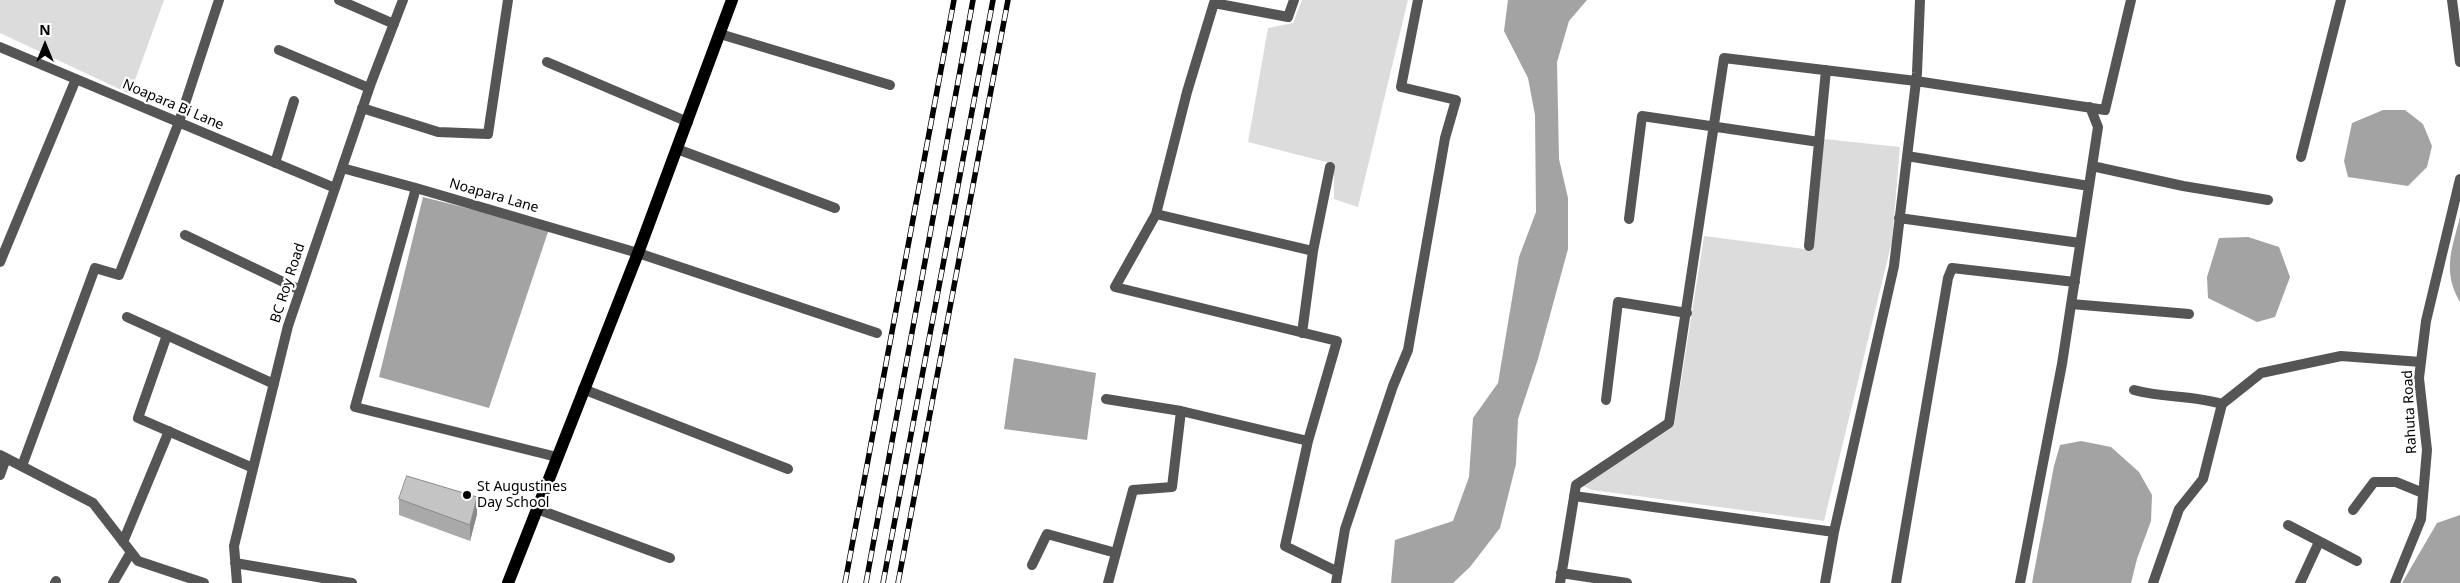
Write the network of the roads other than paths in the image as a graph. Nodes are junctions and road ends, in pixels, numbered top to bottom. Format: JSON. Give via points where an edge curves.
{"nodes":[{"id":1,"x":219,"y":0,"type":"edge"},
{"id":2,"x":339,"y":0,"type":"edge"},
{"id":3,"x":403,"y":0,"type":"edge"},
{"id":4,"x":508,"y":0,"type":"edge"},
{"id":5,"x":732,"y":0,"type":"edge"},
{"id":6,"x":1294,"y":0,"type":"edge"},
{"id":7,"x":1418,"y":0,"type":"edge"},
{"id":8,"x":1920,"y":0,"type":"edge"},
{"id":9,"x":2130,"y":0,"type":"edge"},
{"id":10,"x":2341,"y":0,"type":"edge"},
{"id":11,"x":2452,"y":0,"type":"edge"},
{"id":12,"x":1252,"y":5,"type":"edge"},
{"id":13,"x":394,"y":24,"type":"junction"},
{"id":14,"x":720,"y":34,"type":"junction"},
{"id":15,"x":0,"y":47,"type":"edge"},
{"id":16,"x":279,"y":50,"type":"dead end"},
{"id":17,"x":547,"y":62,"type":"dead end"},
{"id":18,"x":2460,"y":62,"type":"edge"},
{"id":19,"x":1826,"y":70,"type":"junction"},
{"id":20,"x":76,"y":79,"type":"junction"},
{"id":21,"x":1916,"y":81,"type":"junction"},
{"id":22,"x":890,"y":85,"type":"dead end"},
{"id":23,"x":369,"y":88,"type":"junction"},
{"id":24,"x":294,"y":102,"type":"dead end"},
{"id":25,"x":2090,"y":107,"type":"junction"},
{"id":26,"x":362,"y":108,"type":"junction"},
{"id":27,"x":179,"y":122,"type":"junction"},
{"id":28,"x":688,"y":122,"type":"junction"},
{"id":29,"x":1713,"y":126,"type":"junction"},
{"id":30,"x":1819,"y":142,"type":"junction"},
{"id":31,"x":677,"y":149,"type":"junction"},
{"id":32,"x":1907,"y":156,"type":"junction"},
{"id":33,"x":2301,"y":157,"type":"dead end"},
{"id":34,"x":275,"y":162,"type":"junction"},
{"id":35,"x":2092,"y":166,"type":"junction"},
{"id":36,"x":342,"y":168,"type":"junction"},
{"id":37,"x":1330,"y":168,"type":"dead end"},
{"id":38,"x":2460,"y":179,"type":"edge"},
{"id":39,"x":2089,"y":186,"type":"junction"},
{"id":40,"x":335,"y":188,"type":"junction"},
{"id":41,"x":416,"y":188,"type":"junction"},
{"id":42,"x":2268,"y":200,"type":"dead end"},
{"id":43,"x":835,"y":208,"type":"dead end"},
{"id":44,"x":1156,"y":214,"type":"junction"},
{"id":45,"x":1899,"y":218,"type":"junction"},
{"id":46,"x":1629,"y":219,"type":"dead end"},
{"id":47,"x":185,"y":236,"type":"dead end"},
{"id":48,"x":2080,"y":243,"type":"junction"},
{"id":49,"x":1809,"y":246,"type":"dead end"},
{"id":50,"x":1313,"y":251,"type":"junction"},
{"id":51,"x":638,"y":253,"type":"junction"},
{"id":52,"x":0,"y":262,"type":"edge"},
{"id":53,"x":2074,"y":282,"type":"junction"},
{"id":54,"x":300,"y":290,"type":"junction"},
{"id":55,"x":2071,"y":304,"type":"junction"},
{"id":56,"x":1687,"y":313,"type":"junction"},
{"id":57,"x":2189,"y":314,"type":"dead end"},
{"id":58,"x":127,"y":317,"type":"dead end"},
{"id":59,"x":877,"y":333,"type":"dead end"},
{"id":60,"x":1302,"y":333,"type":"junction"},
{"id":61,"x":167,"y":335,"type":"junction"},
{"id":62,"x":2421,"y":362,"type":"junction"},
{"id":63,"x":274,"y":384,"type":"junction"},
{"id":64,"x":583,"y":389,"type":"junction"},
{"id":65,"x":2134,"y":390,"type":"dead end"},
{"id":66,"x":1106,"y":399,"type":"dead end"},
{"id":67,"x":1606,"y":400,"type":"dead end"},
{"id":68,"x":2222,"y":404,"type":"junction"},
{"id":69,"x":1181,"y":411,"type":"junction"},
{"id":70,"x":169,"y":431,"type":"junction"},
{"id":71,"x":1308,"y":441,"type":"junction"},
{"id":72,"x":3,"y":456,"type":"edge"},
{"id":73,"x":557,"y":457,"type":"junction"},
{"id":74,"x":22,"y":466,"type":"junction"},
{"id":75,"x":253,"y":468,"type":"junction"},
{"id":76,"x":788,"y":469,"type":"dead end"},
{"id":77,"x":0,"y":475,"type":"edge"},
{"id":78,"x":2423,"y":493,"type":"junction"},
{"id":79,"x":1574,"y":496,"type":"junction"},
{"id":80,"x":537,"y":508,"type":"junction"},
{"id":81,"x":2353,"y":510,"type":"dead end"},
{"id":82,"x":2288,"y":525,"type":"dead end"},
{"id":83,"x":1834,"y":532,"type":"junction"},
{"id":84,"x":123,"y":542,"type":"junction"},
{"id":85,"x":2319,"y":542,"type":"junction"},
{"id":86,"x":131,"y":552,"type":"junction"},
{"id":87,"x":1116,"y":553,"type":"junction"},
{"id":88,"x":670,"y":558,"type":"dead end"},
{"id":89,"x":2357,"y":561,"type":"dead end"},
{"id":90,"x":235,"y":563,"type":"junction"},
{"id":91,"x":1032,"y":565,"type":"dead end"},
{"id":92,"x":1338,"y":572,"type":"junction"},
{"id":93,"x":1560,"y":578,"type":"edge"},
{"id":94,"x":113,"y":583,"type":"edge"},
{"id":95,"x":204,"y":583,"type":"edge"},
{"id":96,"x":237,"y":583,"type":"edge"},
{"id":97,"x":352,"y":583,"type":"edge"},
{"id":98,"x":508,"y":583,"type":"edge"},
{"id":99,"x":1108,"y":583,"type":"edge"},
{"id":100,"x":1336,"y":583,"type":"edge"},
{"id":101,"x":1627,"y":583,"type":"edge"},
{"id":102,"x":1826,"y":583,"type":"edge"},
{"id":103,"x":1896,"y":583,"type":"edge"},
{"id":104,"x":2020,"y":583,"type":"edge"},
{"id":105,"x":2153,"y":583,"type":"edge"},
{"id":106,"x":2300,"y":583,"type":"edge"},
{"id":107,"x":2395,"y":583,"type":"edge"}],
"edges":[{"from":1,"to":27,"type":"street"},
{"from":2,"to":13,"type":"street"},
{"from":3,"to":13,"type":"street","name":"BC Roy Road"},
{"from":4,"to":26,"type":"street","via":[[488,134],[438,132]]},
{"from":5,"to":14,"type":"main road"},
{"from":6,"to":12,"type":"street","via":[[1288,17]]},
{"from":7,"to":92,"type":"street","via":[[1401,87],[1456,100],[1445,138],[1408,350],[1345,529]]},
{"from":8,"to":21,"type":"street"},
{"from":9,"to":25,"type":"street","via":[[2104,110]]},
{"from":10,"to":33,"type":"street"},
{"from":11,"to":18,"type":"street"},
{"from":12,"to":44,"type":"street","via":[[1214,3]]},
{"from":13,"to":23,"type":"street","name":"BC Roy Road"},
{"from":14,"to":22,"type":"street"},
{"from":14,"to":28,"type":"main road"},
{"from":15,"to":20,"type":"street","name":"Noapara Bi Lane"},
{"from":16,"to":23,"type":"street"},
{"from":17,"to":28,"type":"street"},
{"from":19,"to":21,"type":"street"},
{"from":19,"to":29,"type":"street","via":[[1724,58]]},
{"from":19,"to":30,"type":"street"},
{"from":20,"to":27,"type":"street","name":"Noapara Bi Lane"},
{"from":20,"to":52,"type":"street"},
{"from":21,"to":25,"type":"street"},
{"from":21,"to":32,"type":"street"},
{"from":23,"to":26,"type":"street","name":"BC Roy Road"},
{"from":24,"to":34,"type":"street"},
{"from":25,"to":35,"type":"street","via":[[2098,127]]},
{"from":26,"to":36,"type":"street","name":"BC Roy Road"},
{"from":27,"to":34,"type":"street","name":"Noapara Bi Lane"},
{"from":27,"to":74,"type":"street","via":[[119,276],[95,268]]},
{"from":28,"to":31,"type":"main road"},
{"from":29,"to":30,"type":"street"},
{"from":29,"to":46,"type":"street","via":[[1642,116]]},
{"from":29,"to":56,"type":"street"},
{"from":30,"to":49,"type":"street"},
{"from":31,"to":43,"type":"street"},
{"from":31,"to":51,"type":"main road"},
{"from":32,"to":39,"type":"street"},
{"from":32,"to":45,"type":"street"},
{"from":34,"to":40,"type":"street","name":"Noapara Bi Lane"},
{"from":35,"to":39,"type":"street"},
{"from":35,"to":42,"type":"street"},
{"from":36,"to":40,"type":"street","name":"BC Roy Road"},
{"from":36,"to":41,"type":"street","name":"Noapara Lane"},
{"from":37,"to":50,"type":"street"},
{"from":38,"to":62,"type":"street","name":"Rahuta Road","via":[[2426,321]]},
{"from":39,"to":48,"type":"street"},
{"from":40,"to":54,"type":"street","name":"BC Roy Road"},
{"from":41,"to":51,"type":"street","name":"Noapara Lane"},
{"from":41,"to":73,"type":"street","via":[[355,407]]},
{"from":44,"to":50,"type":"street"},
{"from":44,"to":60,"type":"street","via":[[1115,287]]},
{"from":45,"to":48,"type":"street"},
{"from":45,"to":83,"type":"street","via":[[1894,266]]},
{"from":47,"to":54,"type":"street"},
{"from":48,"to":53,"type":"street"},
{"from":50,"to":60,"type":"street"},
{"from":51,"to":59,"type":"street","name":"Noapara Lane"},
{"from":51,"to":64,"type":"main road"},
{"from":53,"to":55,"type":"street"},
{"from":53,"to":103,"type":"street","via":[[1952,268]]},
{"from":54,"to":63,"type":"street","name":"BC Roy Road"},
{"from":55,"to":57,"type":"street"},
{"from":55,"to":104,"type":"street"},
{"from":56,"to":67,"type":"street","via":[[1618,302]]},
{"from":56,"to":79,"type":"street","via":[[1669,423],[1576,485]]},
{"from":58,"to":61,"type":"street"},
{"from":60,"to":71,"type":"street","via":[[1337,342]]},
{"from":61,"to":63,"type":"street"},
{"from":61,"to":70,"type":"street","via":[[138,418]]},
{"from":62,"to":68,"type":"street","via":[[2341,356],[2261,373]]},
{"from":62,"to":78,"type":"street","name":"Rahuta Road","via":[[2419,378],[2427,450]]},
{"from":63,"to":75,"type":"street","name":"BC Roy Road"},
{"from":64,"to":73,"type":"main road"},
{"from":64,"to":76,"type":"street"},
{"from":65,"to":68,"type":"street"},
{"from":66,"to":69,"type":"street"},
{"from":68,"to":105,"type":"street","via":[[2203,478],[2179,509]]},
{"from":69,"to":71,"type":"street"},
{"from":69,"to":87,"type":"street","via":[[1172,487],[1133,490]]},
{"from":70,"to":75,"type":"street"},
{"from":70,"to":84,"type":"street"},
{"from":71,"to":92,"type":"street","via":[[1285,546]]},
{"from":72,"to":74,"type":"street"},
{"from":72,"to":77,"type":"street"},
{"from":73,"to":80,"type":"main road"},
{"from":74,"to":84,"type":"street","via":[[93,503]]},
{"from":75,"to":90,"type":"street","name":"BC Roy Road","via":[[234,546]]},
{"from":78,"to":81,"type":"street","via":[[2396,482],[2374,482]]},
{"from":78,"to":107,"type":"street","name":"Rahuta Road","via":[[2421,519]]},
{"from":79,"to":83,"type":"street"},
{"from":79,"to":93,"type":"street"},
{"from":80,"to":88,"type":"street"},
{"from":80,"to":98,"type":"main road"},
{"from":82,"to":85,"type":"street"},
{"from":83,"to":102,"type":"street"},
{"from":84,"to":86,"type":"street"},
{"from":85,"to":89,"type":"street"},
{"from":85,"to":106,"type":"street"},
{"from":86,"to":94,"type":"street"},
{"from":86,"to":95,"type":"street","via":[[138,561]]},
{"from":87,"to":91,"type":"street","via":[[1047,534]]},
{"from":87,"to":99,"type":"street"},
{"from":90,"to":96,"type":"street","name":"BC Roy Road"},
{"from":90,"to":97,"type":"street"},
{"from":92,"to":100,"type":"street"},
{"from":93,"to":101,"type":"street"}]}
